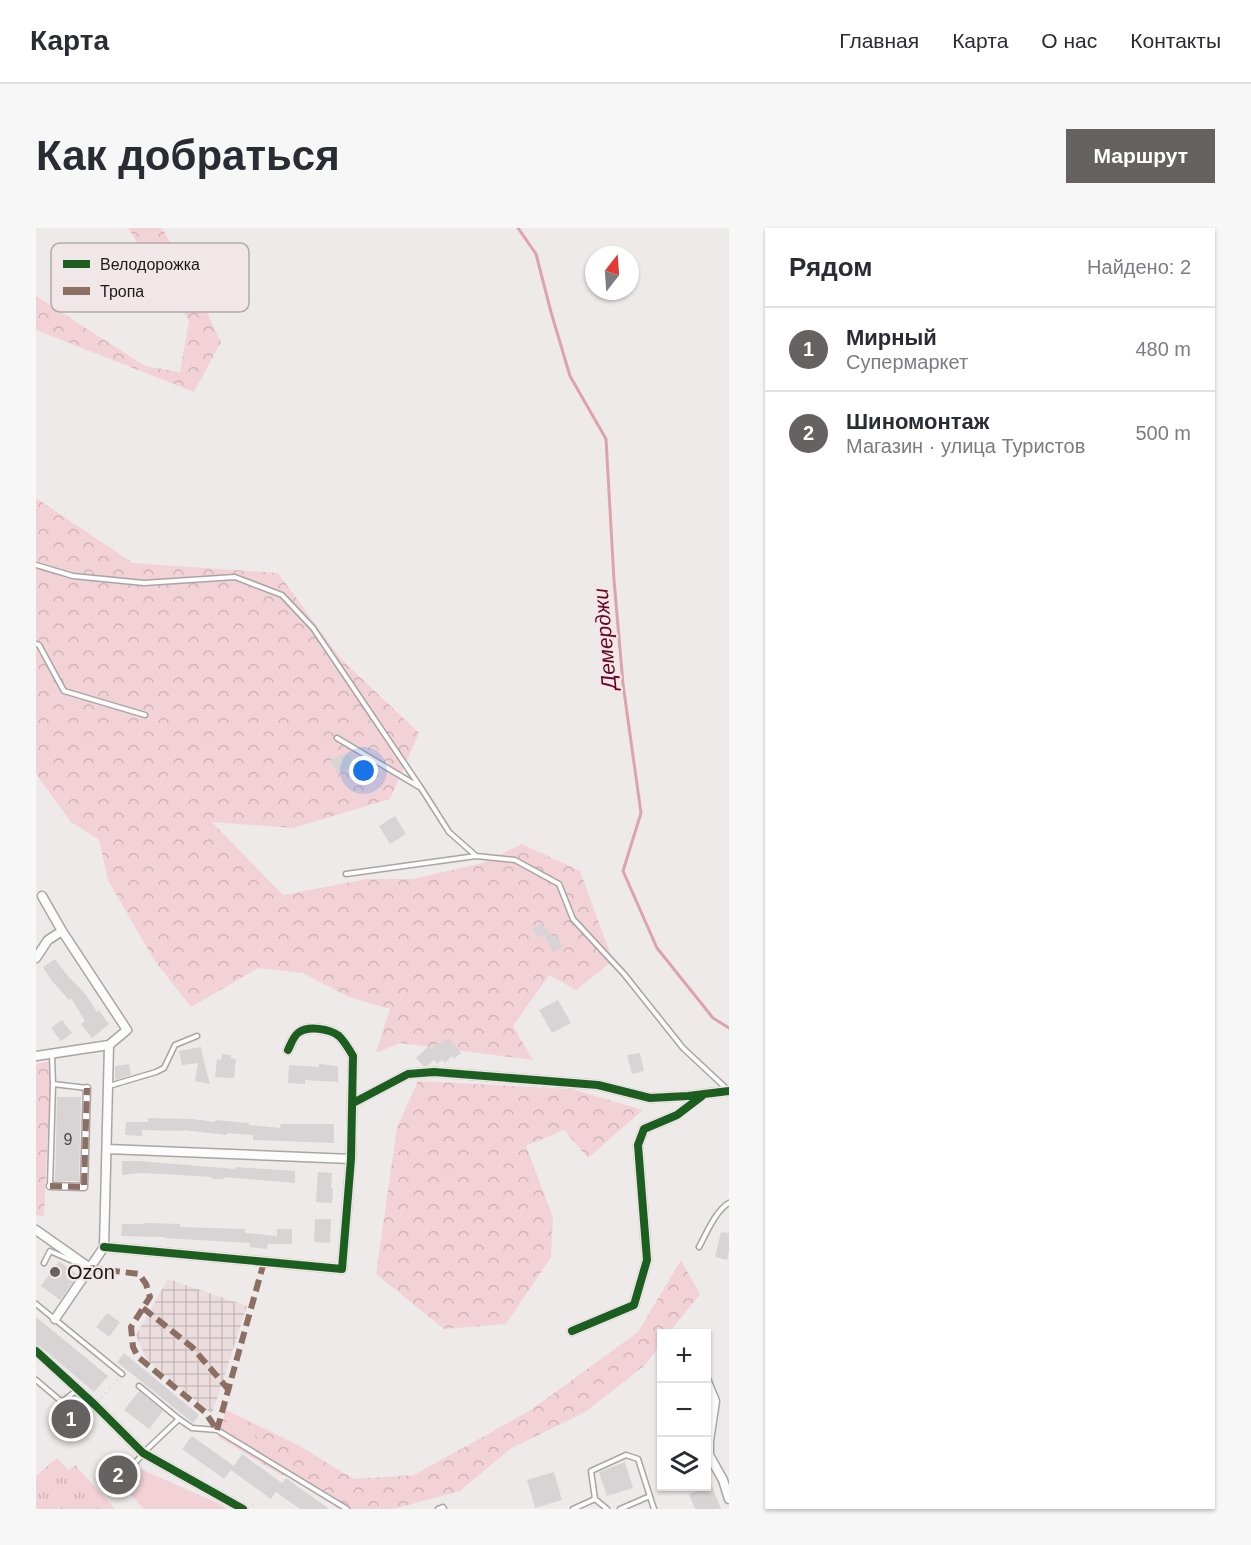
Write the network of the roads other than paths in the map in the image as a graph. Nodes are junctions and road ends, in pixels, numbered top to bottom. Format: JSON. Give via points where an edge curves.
{"nodes":[{"id":1,"x":36,"y":566,"type":"edge"},
{"id":2,"x":36,"y":644,"type":"edge"},
{"id":3,"x":145,"y":715,"type":"dead end"},
{"id":4,"x":337,"y":738,"type":"dead end"},
{"id":5,"x":421,"y":788,"type":"junction"},
{"id":6,"x":476,"y":856,"type":"junction"},
{"id":7,"x":346,"y":874,"type":"dead end"},
{"id":8,"x":42,"y":896,"type":"dead end"},
{"id":9,"x":62,"y":931,"type":"junction"},
{"id":10,"x":36,"y":958,"type":"edge"},
{"id":11,"x":197,"y":1036,"type":"dead end"},
{"id":12,"x":109,"y":1045,"type":"junction"},
{"id":13,"x":288,"y":1050,"type":"dead end"},
{"id":14,"x":51,"y":1054,"type":"junction"},
{"id":15,"x":36,"y":1056,"type":"edge"},
{"id":16,"x":53,"y":1084,"type":"junction"},
{"id":17,"x":108,"y":1086,"type":"junction"},
{"id":18,"x":87,"y":1088,"type":"joint"},
{"id":19,"x":729,"y":1091,"type":"edge"},
{"id":20,"x":705,"y":1094,"type":"junction"},
{"id":21,"x":353,"y":1103,"type":"junction"},
{"id":22,"x":107,"y":1148,"type":"junction"},
{"id":23,"x":351,"y":1159,"type":"junction"},
{"id":24,"x":51,"y":1186,"type":"joint"},
{"id":25,"x":729,"y":1203,"type":"edge"},
{"id":26,"x":36,"y":1230,"type":"edge"},
{"id":27,"x":104,"y":1247,"type":"junction"},
{"id":28,"x":699,"y":1247,"type":"dead end"},
{"id":29,"x":44,"y":1263,"type":"dead end"},
{"id":30,"x":90,"y":1268,"type":"junction"},
{"id":31,"x":36,"y":1304,"type":"edge"},
{"id":32,"x":55,"y":1319,"type":"junction"},
{"id":33,"x":572,"y":1331,"type":"dead end"},
{"id":34,"x":36,"y":1351,"type":"edge"},
{"id":35,"x":122,"y":1374,"type":"road end"},
{"id":36,"x":36,"y":1380,"type":"edge"},
{"id":37,"x":708,"y":1383,"type":"edge"},
{"id":38,"x":139,"y":1386,"type":"dead end"},
{"id":39,"x":78,"y":1390,"type":"junction"},
{"id":40,"x":178,"y":1419,"type":"junction"},
{"id":41,"x":143,"y":1453,"type":"junction"},
{"id":42,"x":124,"y":1475,"type":"dead end"},
{"id":43,"x":650,"y":1496,"type":"junction"},
{"id":44,"x":595,"y":1499,"type":"junction"},
{"id":45,"x":729,"y":1499,"type":"edge"},
{"id":46,"x":243,"y":1509,"type":"edge"},
{"id":47,"x":347,"y":1509,"type":"edge"},
{"id":48,"x":438,"y":1509,"type":"edge"},
{"id":49,"x":444,"y":1509,"type":"edge"},
{"id":50,"x":573,"y":1509,"type":"edge"},
{"id":51,"x":607,"y":1509,"type":"edge"},
{"id":52,"x":620,"y":1509,"type":"edge"},
{"id":53,"x":654,"y":1509,"type":"edge"}],
"edges":[{"from":1,"to":5,"type":"lane","via":[[73,576],[144,583],[235,577],[282,595],[312,628]]},
{"from":2,"to":3,"type":"lane","via":[[64,691]]},
{"from":4,"to":5,"type":"lane"},
{"from":5,"to":6,"type":"lane","via":[[449,832]]},
{"from":6,"to":7,"type":"lane"},
{"from":6,"to":19,"type":"lane","via":[[515,860],[560,884],[573,919],[624,974],[682,1048]]},
{"from":8,"to":9,"type":"street"},
{"from":9,"to":10,"type":"street","via":[[48,940]]},
{"from":9,"to":12,"type":"street","via":[[127,1030]]},
{"from":11,"to":17,"type":"lane","via":[[175,1045],[164,1068]]},
{"from":12,"to":14,"type":"street"},
{"from":12,"to":17,"type":"street"},
{"from":13,"to":21,"type":"street","via":[[299,1032],[308,1029],[339,1036],[353,1056]]},
{"from":14,"to":15,"type":"street"},
{"from":14,"to":16,"type":"lane"},
{"from":16,"to":18,"type":"lane"},
{"from":16,"to":24,"type":"lane"},
{"from":17,"to":22,"type":"street"},
{"from":18,"to":24,"type":"street","via":[[84,1187]]},
{"from":19,"to":20,"type":"street"},
{"from":20,"to":21,"type":"street","via":[[650,1098],[598,1085],[434,1072],[408,1074]]},
{"from":20,"to":33,"type":"street","via":[[677,1115],[645,1130],[638,1145],[647,1260],[634,1305]]},
{"from":21,"to":23,"type":"street"},
{"from":22,"to":23,"type":"street"},
{"from":22,"to":27,"type":"street"},
{"from":23,"to":27,"type":"street","via":[[342,1269]]},
{"from":25,"to":28,"type":"lane"},
{"from":26,"to":30,"type":"street"},
{"from":27,"to":30,"type":"street"},
{"from":29,"to":30,"type":"lane","via":[[50,1251]]},
{"from":30,"to":32,"type":"street"},
{"from":31,"to":32,"type":"lane"},
{"from":32,"to":35,"type":"lane"},
{"from":34,"to":39,"type":"street"},
{"from":36,"to":39,"type":"lane","via":[[62,1402]]},
{"from":37,"to":45,"type":"street","via":[[715,1401],[709,1455]]},
{"from":38,"to":40,"type":"lane"},
{"from":39,"to":41,"type":"street"},
{"from":40,"to":41,"type":"lane"},
{"from":40,"to":47,"type":"lane","via":[[192,1428],[217,1430]]},
{"from":41,"to":42,"type":"lane"},
{"from":41,"to":46,"type":"street"},
{"from":43,"to":44,"type":"lane","via":[[638,1459],[626,1455],[591,1471]]},
{"from":43,"to":52,"type":"lane"},
{"from":43,"to":53,"type":"lane"},
{"from":44,"to":50,"type":"lane"},
{"from":44,"to":51,"type":"lane"},
{"from":48,"to":49,"type":"lane"}]}
